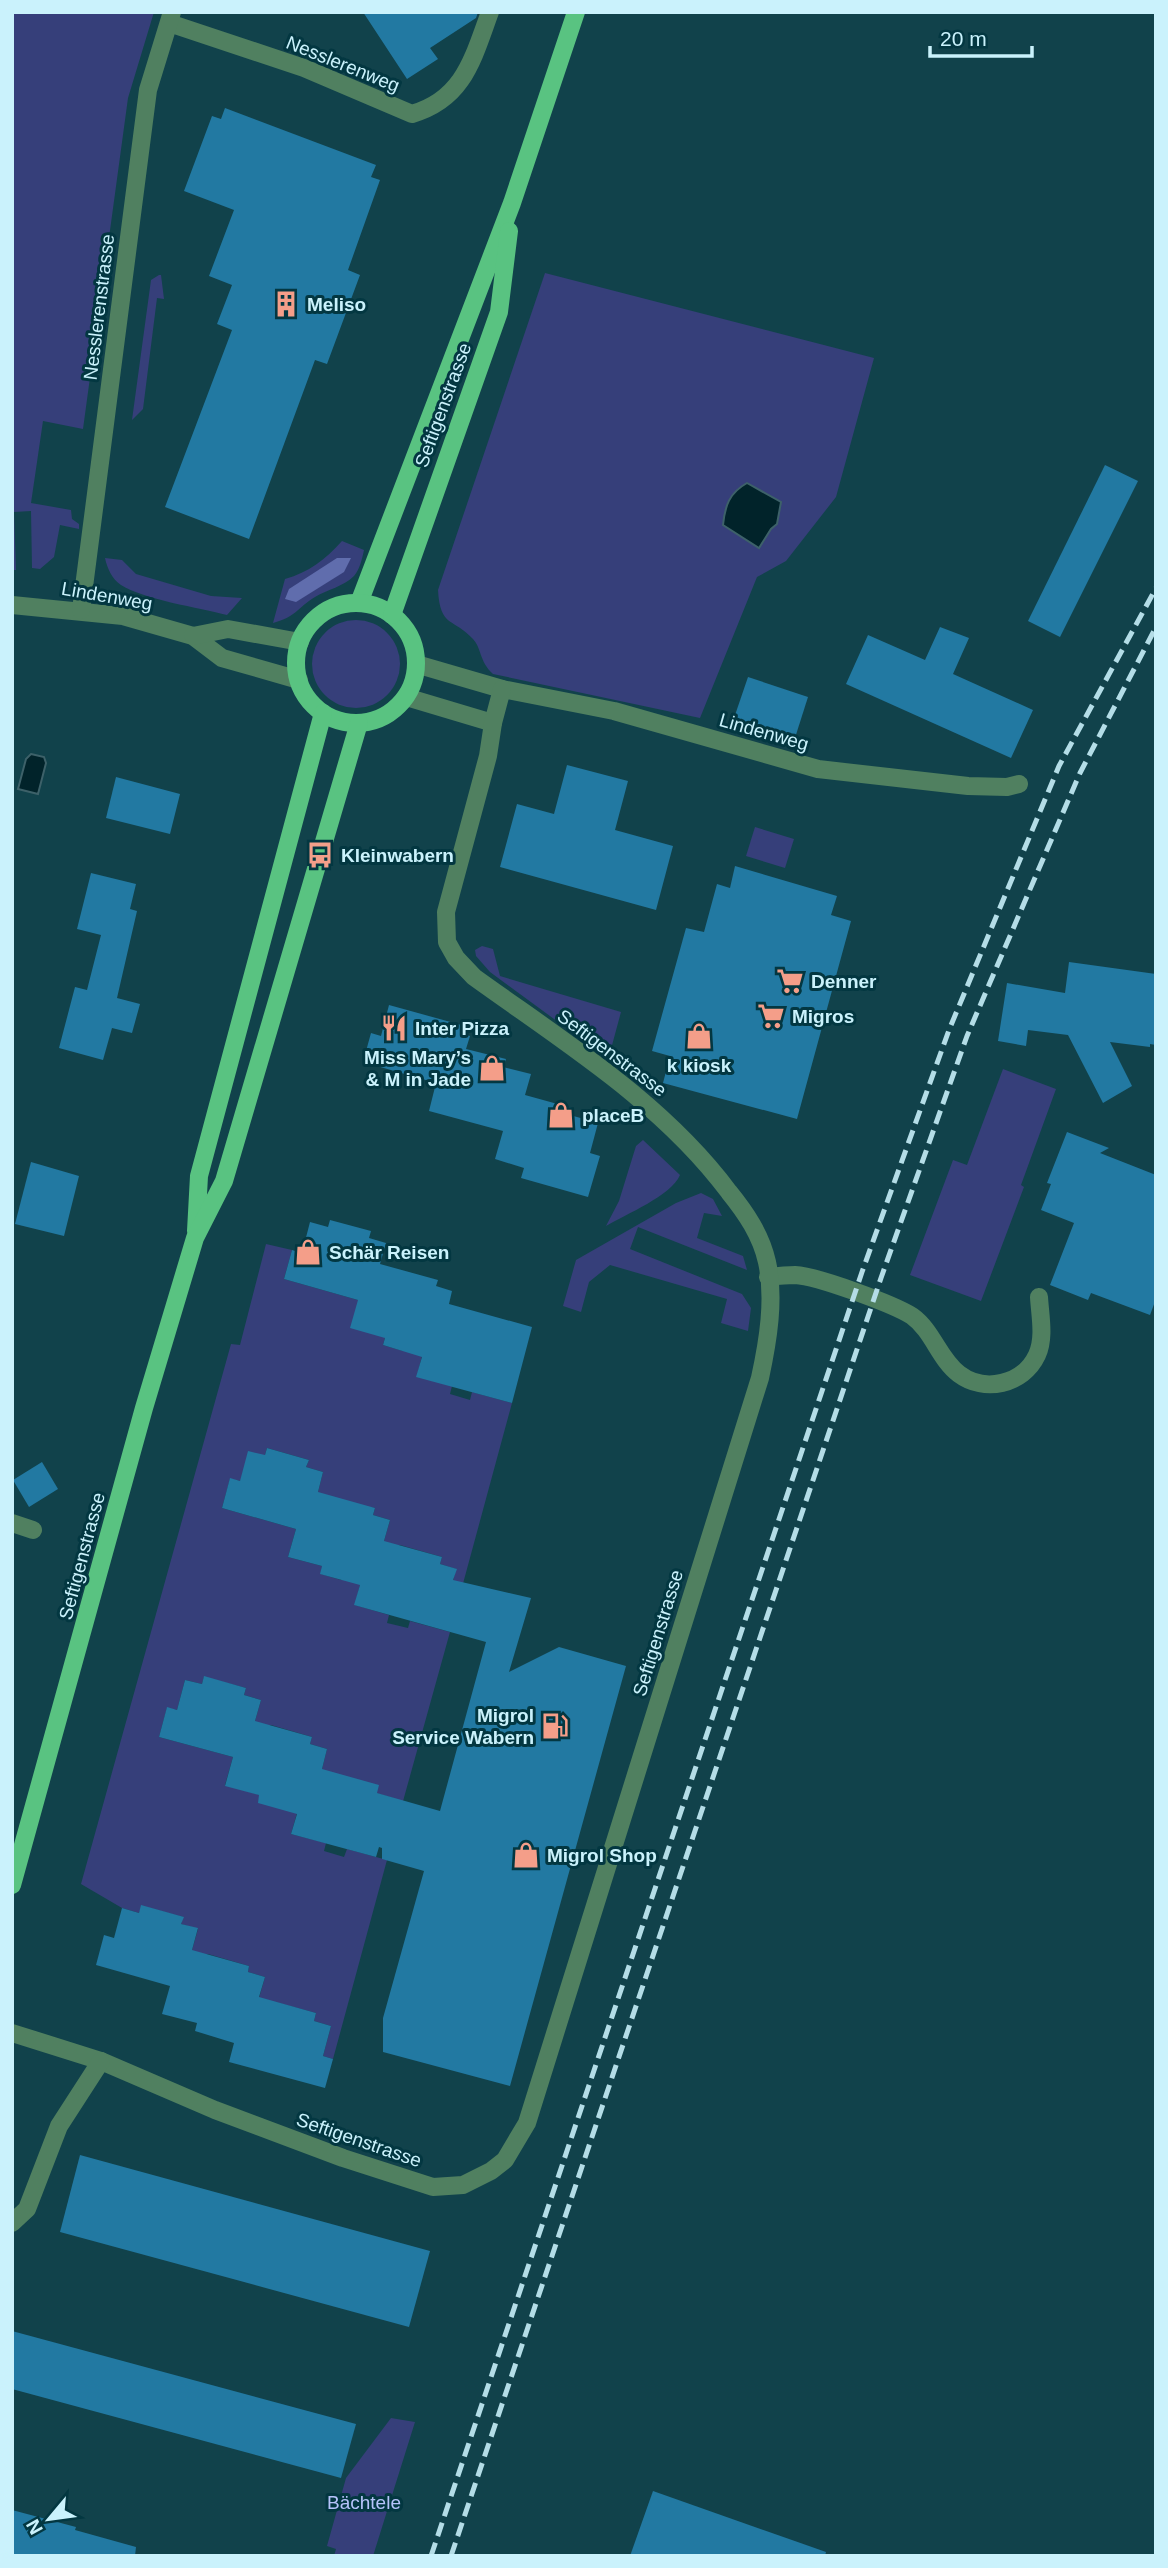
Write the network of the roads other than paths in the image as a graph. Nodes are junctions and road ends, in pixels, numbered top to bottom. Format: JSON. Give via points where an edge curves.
{"nodes":[{"id":1,"x":490,"y":12,"type":"edge"},
{"id":2,"x":576,"y":12,"type":"edge"},
{"id":3,"x":170,"y":18,"type":"edge"},
{"id":4,"x":512,"y":203,"type":"junction"},
{"id":5,"x":359,"y":603,"type":"junction"},
{"id":6,"x":12,"y":604,"type":"edge"},
{"id":7,"x":81,"y":610,"type":"junction"},
{"id":8,"x":392,"y":615,"type":"junction"},
{"id":9,"x":193,"y":636,"type":"junction"},
{"id":10,"x":300,"y":642,"type":"junction"},
{"id":11,"x":416,"y":664,"type":"junction"},
{"id":12,"x":299,"y":680,"type":"junction"},
{"id":13,"x":502,"y":689,"type":"junction"},
{"id":14,"x":406,"y":697,"type":"junction"},
{"id":15,"x":323,"y":713,"type":"junction"},
{"id":16,"x":359,"y":723,"type":"junction"},
{"id":17,"x":493,"y":723,"type":"junction"},
{"id":18,"x":1018,"y":784,"type":"dead end"},
{"id":19,"x":195,"y":1238,"type":"junction"},
{"id":20,"x":768,"y":1277,"type":"junction"},
{"id":21,"x":1039,"y":1297,"type":"dead end"},
{"id":22,"x":12,"y":1523,"type":"edge"},
{"id":23,"x":33,"y":1530,"type":"dead end"},
{"id":24,"x":12,"y":1885,"type":"edge"},
{"id":25,"x":12,"y":2033,"type":"edge"},
{"id":26,"x":101,"y":2061,"type":"junction"},
{"id":27,"x":12,"y":2223,"type":"edge"}],
"edges":[{"from":1,"to":3,"type":"street","name":"Nesslerenweg","via":[[462,82],[440,103],[412,114]]},
{"from":2,"to":4,"type":"main road","name":"Seftigenstrasse"},
{"from":3,"to":7,"type":"street","name":"Nesslerenstrasse","via":[[148,90]]},
{"from":4,"to":5,"type":"main road","name":"Seftigenstrasse"},
{"from":4,"to":8,"type":"main road","name":"Seftigenstrasse","via":[[499,312]]},
{"from":5,"to":8,"type":"main road"},
{"from":5,"to":10,"type":"main road","via":[[323,613]]},
{"from":6,"to":7,"type":"street","name":"Lindenweg"},
{"from":7,"to":9,"type":"street","name":"Lindenweg","via":[[123,616]]},
{"from":8,"to":11,"type":"main road","via":[[405,628]]},
{"from":9,"to":10,"type":"street","name":"Lindenweg","via":[[228,629]]},
{"from":9,"to":12,"type":"street","name":"Lindenweg","via":[[222,658]]},
{"from":10,"to":12,"type":"main road"},
{"from":11,"to":13,"type":"street","name":"Lindenweg"},
{"from":11,"to":14,"type":"main road"},
{"from":12,"to":15,"type":"main road","via":[[308,699]]},
{"from":13,"to":17,"type":"street"},
{"from":13,"to":18,"type":"street","name":"Lindenweg","via":[[614,711],[818,769],[968,786]]},
{"from":14,"to":16,"type":"main road","via":[[377,719]]},
{"from":14,"to":17,"type":"street"},
{"from":15,"to":16,"type":"main road"},
{"from":15,"to":19,"type":"main road","name":"Seftigenstrasse","via":[[199,1175]]},
{"from":16,"to":19,"type":"main road","name":"Seftigenstrasse","via":[[224,1181]]},
{"from":17,"to":20,"type":"street","name":"Seftigenstrasse","via":[[446,912],[451,950],[474,977],[632,1091],[696,1152],[747,1214],[760,1239]]},
{"from":19,"to":24,"type":"main road","name":"Seftigenstrasse"},
{"from":20,"to":21,"type":"street","via":[[798,1275],[891,1305],[927,1331],[959,1375],[978,1384],[1008,1381],[1031,1365],[1041,1335]]},
{"from":20,"to":26,"type":"street","name":"Seftigenstrasse","via":[[769,1321],[760,1378],[527,2123],[505,2160],[463,2185],[413,2182],[215,2110]]},
{"from":22,"to":23,"type":"street"},
{"from":25,"to":26,"type":"street","name":"Seftigenstrasse"},
{"from":26,"to":27,"type":"street","via":[[59,2126],[27,2208]]}]}
